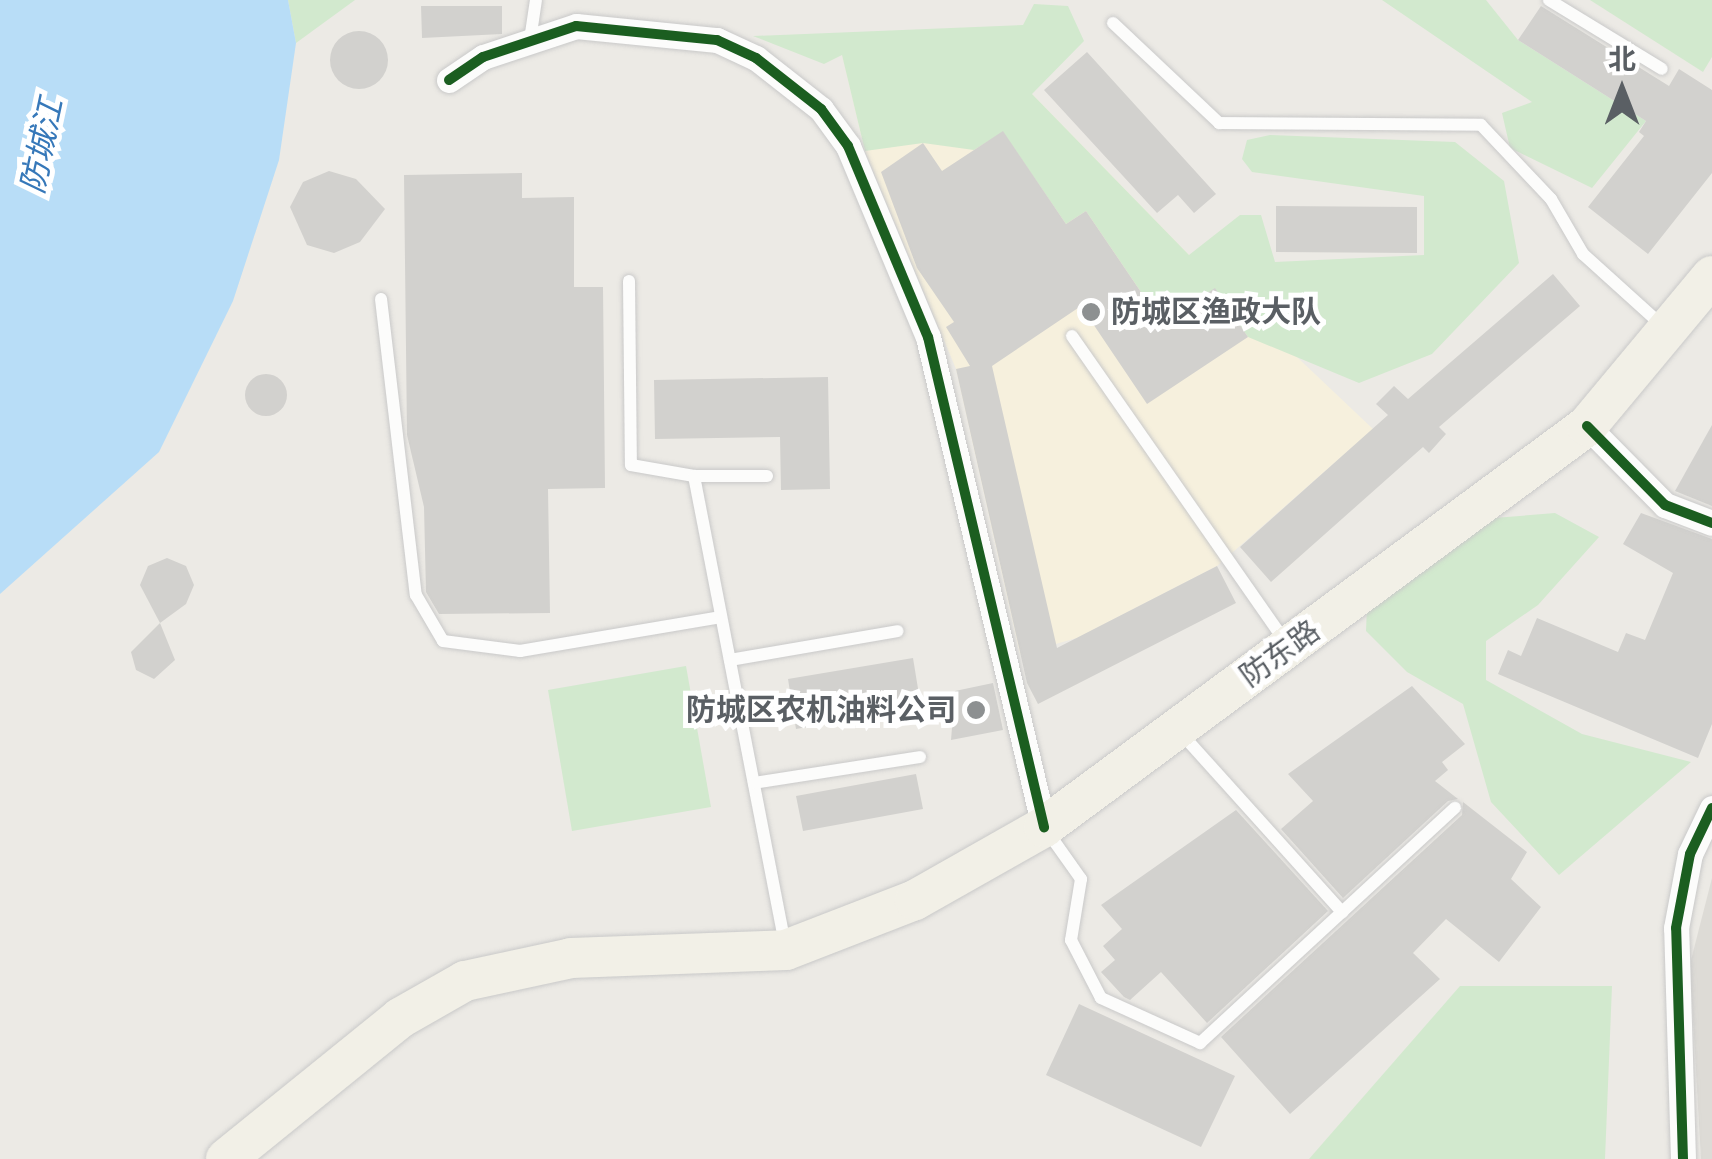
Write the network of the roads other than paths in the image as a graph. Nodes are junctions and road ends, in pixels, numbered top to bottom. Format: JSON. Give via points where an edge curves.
{"nodes":[{"id":1,"x":536,"y":0,"type":"edge"},
{"id":2,"x":1548,"y":0,"type":"edge"},
{"id":3,"x":1114,"y":23,"type":"dead end"},
{"id":4,"x":530,"y":40,"type":"junction"},
{"id":5,"x":1662,"y":70,"type":"dead end"},
{"id":6,"x":449,"y":80,"type":"dead end"},
{"id":7,"x":1712,"y":276,"type":"edge"},
{"id":8,"x":629,"y":281,"type":"dead end"},
{"id":9,"x":381,"y":298,"type":"dead end"},
{"id":10,"x":1670,"y":333,"type":"junction"},
{"id":11,"x":1072,"y":336,"type":"dead end"},
{"id":12,"x":1586,"y":426,"type":"junction"},
{"id":13,"x":694,"y":476,"type":"junction"},
{"id":14,"x":768,"y":476,"type":"dead end"},
{"id":15,"x":1712,"y":523,"type":"edge"},
{"id":16,"x":721,"y":616,"type":"junction"},
{"id":17,"x":898,"y":631,"type":"dead end"},
{"id":18,"x":1290,"y":647,"type":"junction"},
{"id":19,"x":730,"y":660,"type":"junction"},
{"id":20,"x":1178,"y":729,"type":"junction"},
{"id":21,"x":920,"y":757,"type":"dead end"},
{"id":22,"x":754,"y":784,"type":"junction"},
{"id":23,"x":1455,"y":808,"type":"dead end"},
{"id":24,"x":1712,"y":808,"type":"edge"},
{"id":25,"x":1044,"y":827,"type":"junction"},
{"id":26,"x":1342,"y":912,"type":"junction"},
{"id":27,"x":786,"y":950,"type":"junction"},
{"id":28,"x":226,"y":1159,"type":"edge"},
{"id":29,"x":1682,"y":1159,"type":"edge"}],
"edges":[{"from":1,"to":4,"type":"lane"},
{"from":2,"to":5,"type":"lane"},
{"from":3,"to":10,"type":"lane","via":[[1219,123],[1482,125],[1551,200],[1583,254]]},
{"from":4,"to":6,"type":"street","via":[[483,57]]},
{"from":4,"to":25,"type":"street","via":[[576,26],[717,40],[788,82],[821,109],[848,146],[928,337]]},
{"from":7,"to":10,"type":"main road","name":"防东路"},
{"from":8,"to":13,"type":"lane","via":[[631,465]]},
{"from":9,"to":16,"type":"lane","via":[[416,596],[442,641],[520,651]]},
{"from":10,"to":12,"type":"main road","name":"防东路"},
{"from":11,"to":18,"type":"lane"},
{"from":12,"to":15,"type":"street","via":[[1665,504]]},
{"from":12,"to":18,"type":"main road","name":"防东路"},
{"from":13,"to":14,"type":"lane"},
{"from":13,"to":16,"type":"lane"},
{"from":16,"to":19,"type":"lane"},
{"from":17,"to":19,"type":"lane"},
{"from":18,"to":20,"type":"main road","name":"防东路"},
{"from":19,"to":22,"type":"lane"},
{"from":20,"to":25,"type":"main road","name":"防东路"},
{"from":20,"to":26,"type":"lane"},
{"from":21,"to":22,"type":"lane"},
{"from":22,"to":27,"type":"lane"},
{"from":23,"to":26,"type":"lane"},
{"from":24,"to":29,"type":"street","via":[[1690,854],[1676,928]]},
{"from":25,"to":26,"type":"lane","via":[[1081,879],[1071,940],[1101,998],[1200,1044]]},
{"from":25,"to":27,"type":"main road","name":"防东路","via":[[915,900]]},
{"from":27,"to":28,"type":"main road","name":"防东路","via":[[571,958],[464,981],[400,1018]]}]}
